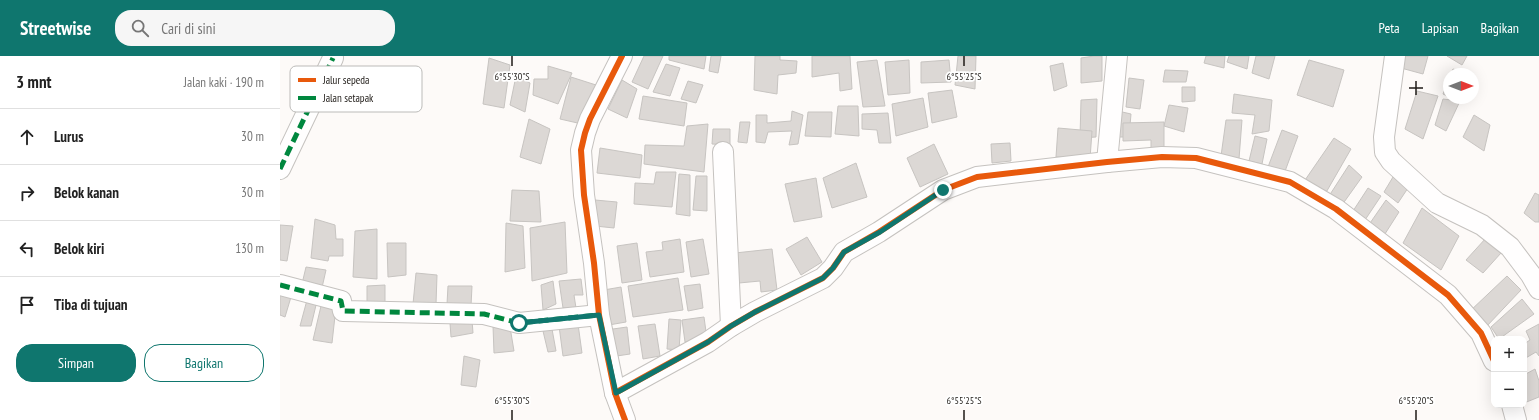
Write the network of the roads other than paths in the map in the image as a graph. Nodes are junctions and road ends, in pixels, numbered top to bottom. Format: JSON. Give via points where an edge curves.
{"nodes":[{"id":1,"x":622,"y":56,"type":"edge"},
{"id":2,"x":1117,"y":56,"type":"edge"},
{"id":3,"x":1394,"y":56,"type":"edge"},
{"id":4,"x":333,"y":58,"type":"dead end"},
{"id":5,"x":329,"y":66,"type":"edge"},
{"id":6,"x":307,"y":112,"type":"edge"},
{"id":7,"x":723,"y":152,"type":"dead end"},
{"id":8,"x":1107,"y":162,"type":"junction"},
{"id":9,"x":280,"y":169,"type":"edge"},
{"id":10,"x":280,"y":285,"type":"edge"},
{"id":11,"x":1539,"y":289,"type":"edge"},
{"id":12,"x":599,"y":315,"type":"junction"},
{"id":13,"x":731,"y":326,"type":"junction"},
{"id":14,"x":1491,"y":355,"type":"edge"},
{"id":15,"x":616,"y":393,"type":"junction"},
{"id":16,"x":1513,"y":408,"type":"edge"},
{"id":17,"x":626,"y":420,"type":"edge"},
{"id":18,"x":1516,"y":420,"type":"edge"}],
"edges":[{"from":1,"to":12,"type":"street","via":[[590,119],[581,150]]},
{"from":2,"to":8,"type":"street"},
{"from":3,"to":11,"type":"street","via":[[1384,137],[1385,152],[1391,161],[1436,203],[1482,225],[1510,247]]},
{"from":4,"to":5,"type":"street"},
{"from":6,"to":9,"type":"street"},
{"from":7,"to":13,"type":"street"},
{"from":8,"to":13,"type":"street","via":[[977,177],[943,190],[880,232],[844,252],[823,278]]},
{"from":8,"to":14,"type":"street","via":[[1162,157],[1196,158],[1290,182],[1336,209],[1448,295],[1481,333]]},
{"from":10,"to":12,"type":"street","via":[[341,302],[343,311],[484,314],[519,323]]},
{"from":12,"to":15,"type":"street"},
{"from":13,"to":15,"type":"street","via":[[708,342]]},
{"from":15,"to":17,"type":"street"},
{"from":16,"to":18,"type":"street"}]}
